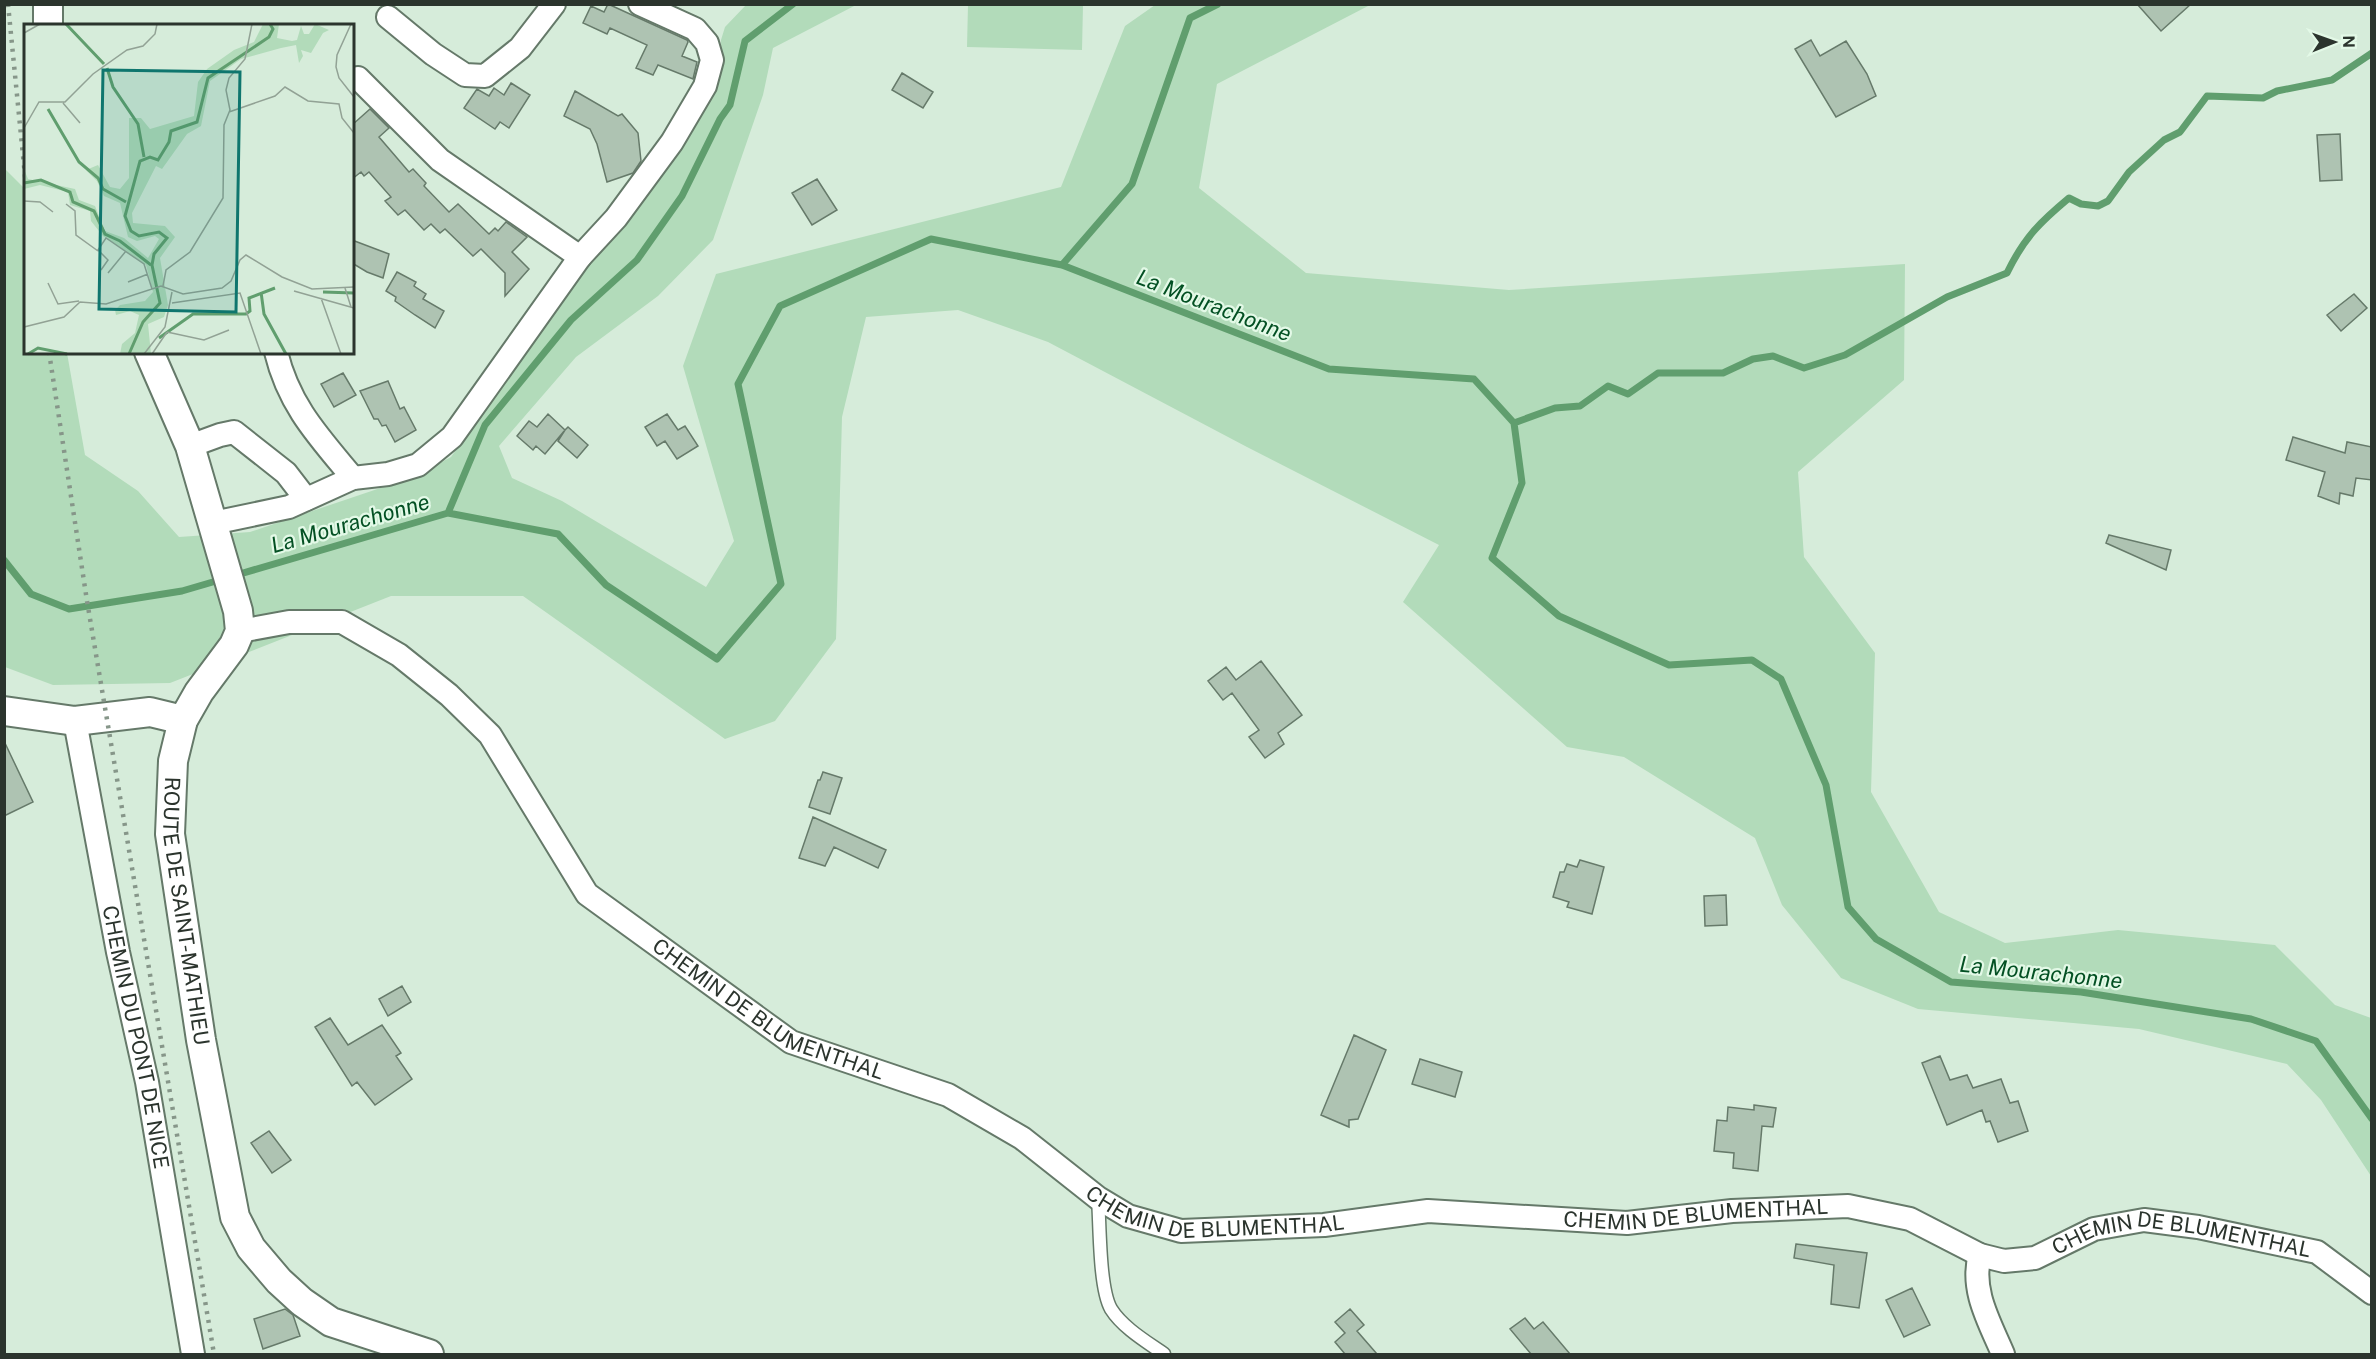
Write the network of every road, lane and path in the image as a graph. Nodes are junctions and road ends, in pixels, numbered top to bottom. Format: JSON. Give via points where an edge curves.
{"nodes":[{"id":1,"x":48,"y":4,"type":"edge"},
{"id":2,"x":554,"y":4,"type":"edge"},
{"id":3,"x":640,"y":4,"type":"edge"},
{"id":4,"x":388,"y":17,"type":"dead end"},
{"id":5,"x":48,"y":24,"type":"edge"},
{"id":6,"x":358,"y":78,"type":"dead end"},
{"id":7,"x":580,"y":257,"type":"junction"},
{"id":8,"x":150,"y":354,"type":"edge"},
{"id":9,"x":276,"y":354,"type":"edge"},
{"id":10,"x":190,"y":446,"type":"junction"},
{"id":11,"x":353,"y":478,"type":"junction"},
{"id":12,"x":306,"y":499,"type":"junction"},
{"id":13,"x":213,"y":523,"type":"junction"},
{"id":14,"x":239,"y":621,"type":"junction"},
{"id":15,"x":4,"y":711,"type":"edge"},
{"id":16,"x":75,"y":720,"type":"junction"},
{"id":17,"x":183,"y":720,"type":"junction"},
{"id":18,"x":1098,"y":1198,"type":"junction"},
{"id":19,"x":1980,"y":1256,"type":"junction"},
{"id":20,"x":2372,"y":1293,"type":"edge"},
{"id":21,"x":193,"y":1354,"type":"edge"},
{"id":22,"x":429,"y":1354,"type":"edge"},
{"id":23,"x":1164,"y":1354,"type":"edge"},
{"id":24,"x":2003,"y":1354,"type":"edge"}],
"edges":[{"from":1,"to":5,"type":"street"},
{"from":2,"to":4,"type":"street","via":[[520,48],[485,76],[465,75]]},
{"from":3,"to":7,"type":"street","via":[[695,29],[707,43],[712,60],[705,86],[672,142],[616,218]]},
{"from":6,"to":7,"type":"street","via":[[440,160]]},
{"from":7,"to":11,"type":"street","via":[[452,437],[418,465]]},
{"from":8,"to":10,"type":"street"},
{"from":9,"to":11,"type":"street","via":[[300,412]]},
{"from":10,"to":12,"type":"street","via":[[234,432],[286,473]]},
{"from":10,"to":13,"type":"street"},
{"from":11,"to":12,"type":"street"},
{"from":12,"to":13,"type":"street","via":[[289,507]]},
{"from":13,"to":14,"type":"street"},
{"from":14,"to":17,"type":"street","name":"ROUTE DE SAINT-MATHIEU","via":[[234,645]]},
{"from":14,"to":18,"type":"street","name":"CHEMIN DE BLUMENTHAL","via":[[342,622],[399,655],[490,735],[587,894],[791,1042],[948,1095],[1022,1138]]},
{"from":15,"to":16,"type":"street"},
{"from":16,"to":17,"type":"street","via":[[150,712]]},
{"from":16,"to":21,"type":"street","name":"CHEMIN DU PONT DE NICE","via":[[118,952],[147,1082]]},
{"from":17,"to":22,"type":"street","name":"ROUTE DE SAINT-MATHIEU","via":[[170,794],[173,867],[235,1217],[251,1248],[302,1302],[331,1322]]},
{"from":18,"to":19,"type":"street","name":"CHEMIN DE BLUMENTHAL","via":[[1128,1216],[1181,1231],[1324,1225],[1428,1211],[1627,1223],[1732,1211],[1848,1206],[1910,1219]]},
{"from":18,"to":23,"type":"lane","via":[[1102,1272],[1111,1308],[1134,1332]]},
{"from":19,"to":20,"type":"street","name":"CHEMIN DE BLUMENTHAL","via":[[2004,1261],[2035,1258],[2094,1229],[2144,1220],[2317,1252]]},
{"from":19,"to":24,"type":"street","via":[[1977,1290]]}]}
